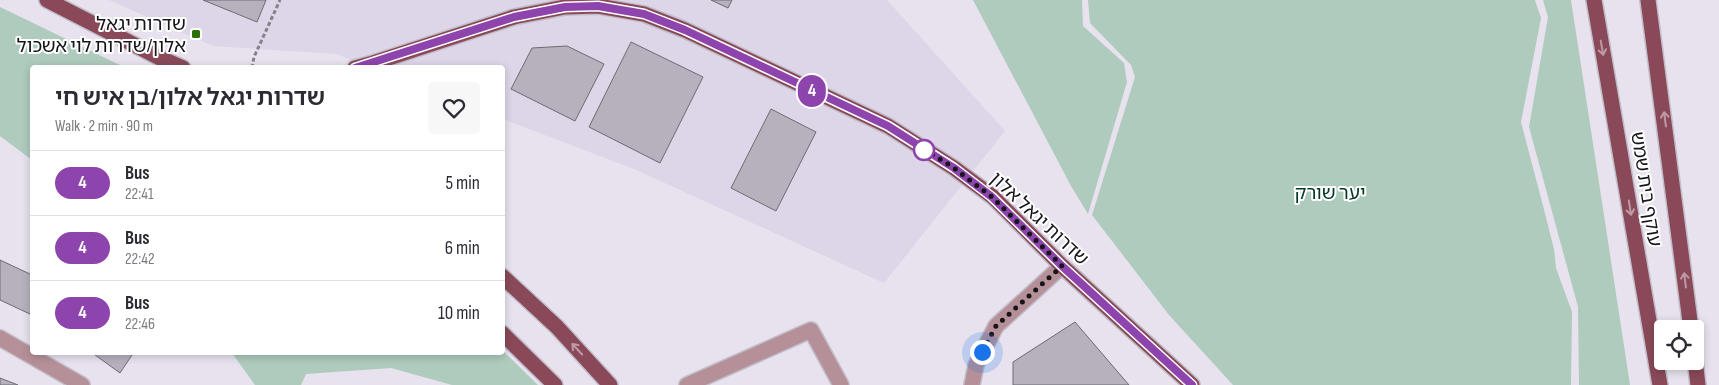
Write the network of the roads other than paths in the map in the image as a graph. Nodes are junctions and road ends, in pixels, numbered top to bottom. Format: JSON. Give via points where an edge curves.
{"nodes":[{"id":1,"x":47,"y":0,"type":"edge"},
{"id":2,"x":1594,"y":0,"type":"edge"},
{"id":3,"x":1648,"y":0,"type":"edge"},
{"id":4,"x":419,"y":48,"type":"junction"},
{"id":5,"x":176,"y":65,"type":"edge"},
{"id":6,"x":365,"y":65,"type":"edge"},
{"id":7,"x":401,"y":65,"type":"edge"},
{"id":8,"x":1062,"y":266,"type":"junction"},
{"id":9,"x":505,"y":279,"type":"edge"},
{"id":10,"x":1690,"y":320,"type":"edge"},
{"id":11,"x":505,"y":336,"type":"edge"},
{"id":12,"x":0,"y":338,"type":"edge"},
{"id":13,"x":1696,"y":370,"type":"edge"},
{"id":14,"x":82,"y":385,"type":"edge"},
{"id":15,"x":555,"y":385,"type":"edge"},
{"id":16,"x":610,"y":385,"type":"edge"},
{"id":17,"x":687,"y":385,"type":"edge"},
{"id":18,"x":841,"y":385,"type":"edge"},
{"id":19,"x":972,"y":385,"type":"edge"},
{"id":20,"x":1192,"y":385,"type":"edge"},
{"id":21,"x":1660,"y":385,"type":"edge"},
{"id":22,"x":1698,"y":385,"type":"edge"}],
"edges":[{"from":1,"to":5,"type":"main road"},
{"from":2,"to":21,"type":"main road","name":"עוקף בית שמש","one_way":true},
{"from":10,"to":3,"type":"main road","name":"עוקף בית שמש","one_way":true},
{"from":4,"to":6,"type":"main road","name":"שדרות יגאל אלון"},
{"from":4,"to":7,"type":"main road","name":"שדרות יגאל אלון"},
{"from":4,"to":8,"type":"main road","name":"שדרות יגאל אלון","via":[[514,17],[565,7],[598,6],[644,14],[685,30],[888,126],[954,168],[992,197]]},
{"from":8,"to":19,"type":"street","via":[[996,326],[976,365]]},
{"from":8,"to":20,"type":"main road","name":"שדרות יגאל אלון"},
{"from":16,"to":9,"type":"main road","one_way":true,"via":[[557,327]]},
{"from":11,"to":15,"type":"main road"},
{"from":12,"to":14,"type":"street"},
{"from":13,"to":22,"type":"main road"},
{"from":17,"to":18,"type":"street","via":[[811,330]]}]}
